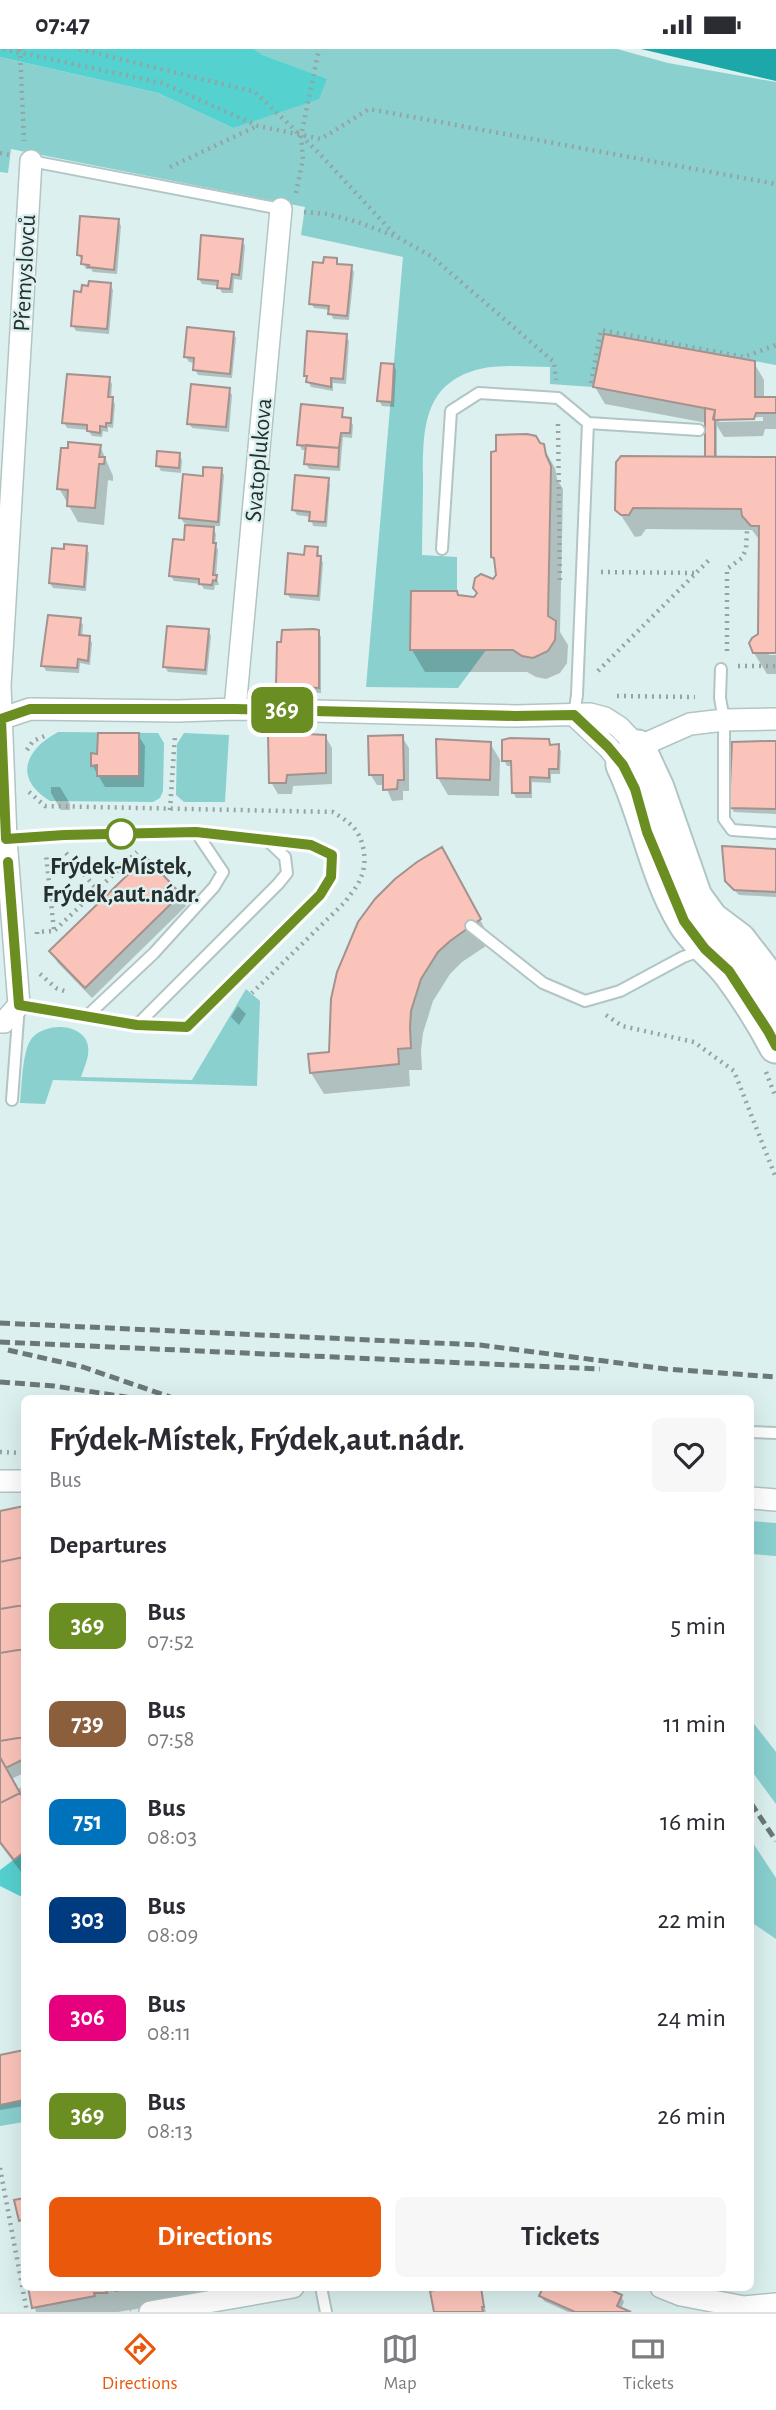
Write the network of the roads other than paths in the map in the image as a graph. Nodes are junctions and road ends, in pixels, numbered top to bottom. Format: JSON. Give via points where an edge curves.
{"nodes":[{"id":1,"x":31,"y":161,"type":"joint"},
{"id":2,"x":290,"y":206,"type":"joint"},
{"id":3,"x":588,"y":423,"type":"junction"},
{"id":4,"x":699,"y":430,"type":"dead end"},
{"id":5,"x":442,"y":549,"type":"dead end"},
{"id":6,"x":721,"y":669,"type":"dead end"},
{"id":7,"x":575,"y":705,"type":"junction"},
{"id":8,"x":235,"y":709,"type":"junction"},
{"id":9,"x":1,"y":719,"type":"edge"},
{"id":10,"x":776,"y":719,"type":"edge"},
{"id":11,"x":724,"y":720,"type":"junction"},
{"id":12,"x":630,"y":756,"type":"junction"},
{"id":13,"x":196,"y":832,"type":"junction"},
{"id":14,"x":774,"y":833,"type":"dead end"},
{"id":15,"x":6,"y":839,"type":"junction"},
{"id":16,"x":269,"y":842,"type":"junction"},
{"id":17,"x":471,"y":926,"type":"dead end"},
{"id":18,"x":776,"y":946,"type":"edge"},
{"id":19,"x":723,"y":950,"type":"junction"},
{"id":20,"x":775,"y":986,"type":"edge"},
{"id":21,"x":19,"y":1005,"type":"junction"},
{"id":22,"x":87,"y":1016,"type":"junction"},
{"id":23,"x":0,"y":1022,"type":"edge"},
{"id":24,"x":137,"y":1025,"type":"junction"},
{"id":25,"x":769,"y":1048,"type":"edge"},
{"id":26,"x":12,"y":1100,"type":"dead end"},
{"id":27,"x":754,"y":1432,"type":"edge"},
{"id":28,"x":776,"y":1433,"type":"edge"},
{"id":29,"x":0,"y":1481,"type":"edge"},
{"id":30,"x":21,"y":1481,"type":"edge"},
{"id":31,"x":754,"y":1498,"type":"edge"},
{"id":32,"x":776,"y":1500,"type":"edge"},
{"id":33,"x":273,"y":2291,"type":"edge"},
{"id":34,"x":322,"y":2291,"type":"edge"},
{"id":35,"x":672,"y":2298,"type":"edge"},
{"id":36,"x":776,"y":2304,"type":"edge"},
{"id":37,"x":185,"y":2309,"type":"edge"},
{"id":38,"x":744,"y":2309,"type":"edge"},
{"id":39,"x":150,"y":2312,"type":"edge"},
{"id":40,"x":326,"y":2312,"type":"edge"}],
"edges":[{"from":1,"to":2,"type":"lane"},
{"from":1,"to":9,"type":"street","name":"Přemyslovců"},
{"from":2,"to":8,"type":"street","name":"Svatoplukova"},
{"from":3,"to":4,"type":"lane"},
{"from":3,"to":5,"type":"lane","via":[[558,398],[479,393],[451,411]]},
{"from":3,"to":7,"type":"lane"},
{"from":6,"to":11,"type":"lane"},
{"from":7,"to":8,"type":"street","via":[[515,716]]},
{"from":7,"to":12,"type":"street","via":[[608,747]]},
{"from":8,"to":9,"type":"street","via":[[30,709]]},
{"from":9,"to":15,"type":"street","name":"Přemyslovců"},
{"from":10,"to":11,"type":"street"},
{"from":11,"to":12,"type":"street","via":[[690,725]]},
{"from":11,"to":14,"type":"lane","via":[[723,819],[732,830]]},
{"from":12,"to":19,"type":"main road","via":[[647,832],[684,921]]},
{"from":13,"to":15,"type":"lane"},
{"from":13,"to":16,"type":"lane"},
{"from":13,"to":22,"type":"lane","via":[[223,872],[154,953]]},
{"from":15,"to":21,"type":"street","name":"Přemyslovců"},
{"from":16,"to":24,"type":"lane","via":[[285,857],[287,873]]},
{"from":16,"to":24,"type":"lane","via":[[311,845],[332,855],[331,877],[320,895],[187,1027]]},
{"from":17,"to":19,"type":"lane","via":[[543,983],[585,1000],[620,991],[683,957]]},
{"from":18,"to":19,"type":"main road"},
{"from":19,"to":20,"type":"main road","via":[[752,980]]},
{"from":19,"to":25,"type":"main road"},
{"from":20,"to":25,"type":"main road"},
{"from":21,"to":22,"type":"lane"},
{"from":21,"to":23,"type":"street"},
{"from":21,"to":26,"type":"lane"},
{"from":22,"to":24,"type":"lane"},
{"from":27,"to":28,"type":"lane"},
{"from":29,"to":30,"type":"street"},
{"from":31,"to":32,"type":"street"},
{"from":33,"to":37,"type":"street"},
{"from":34,"to":40,"type":"lane"},
{"from":35,"to":38,"type":"street"},
{"from":36,"to":38,"type":"street"},
{"from":37,"to":39,"type":"street"}]}
